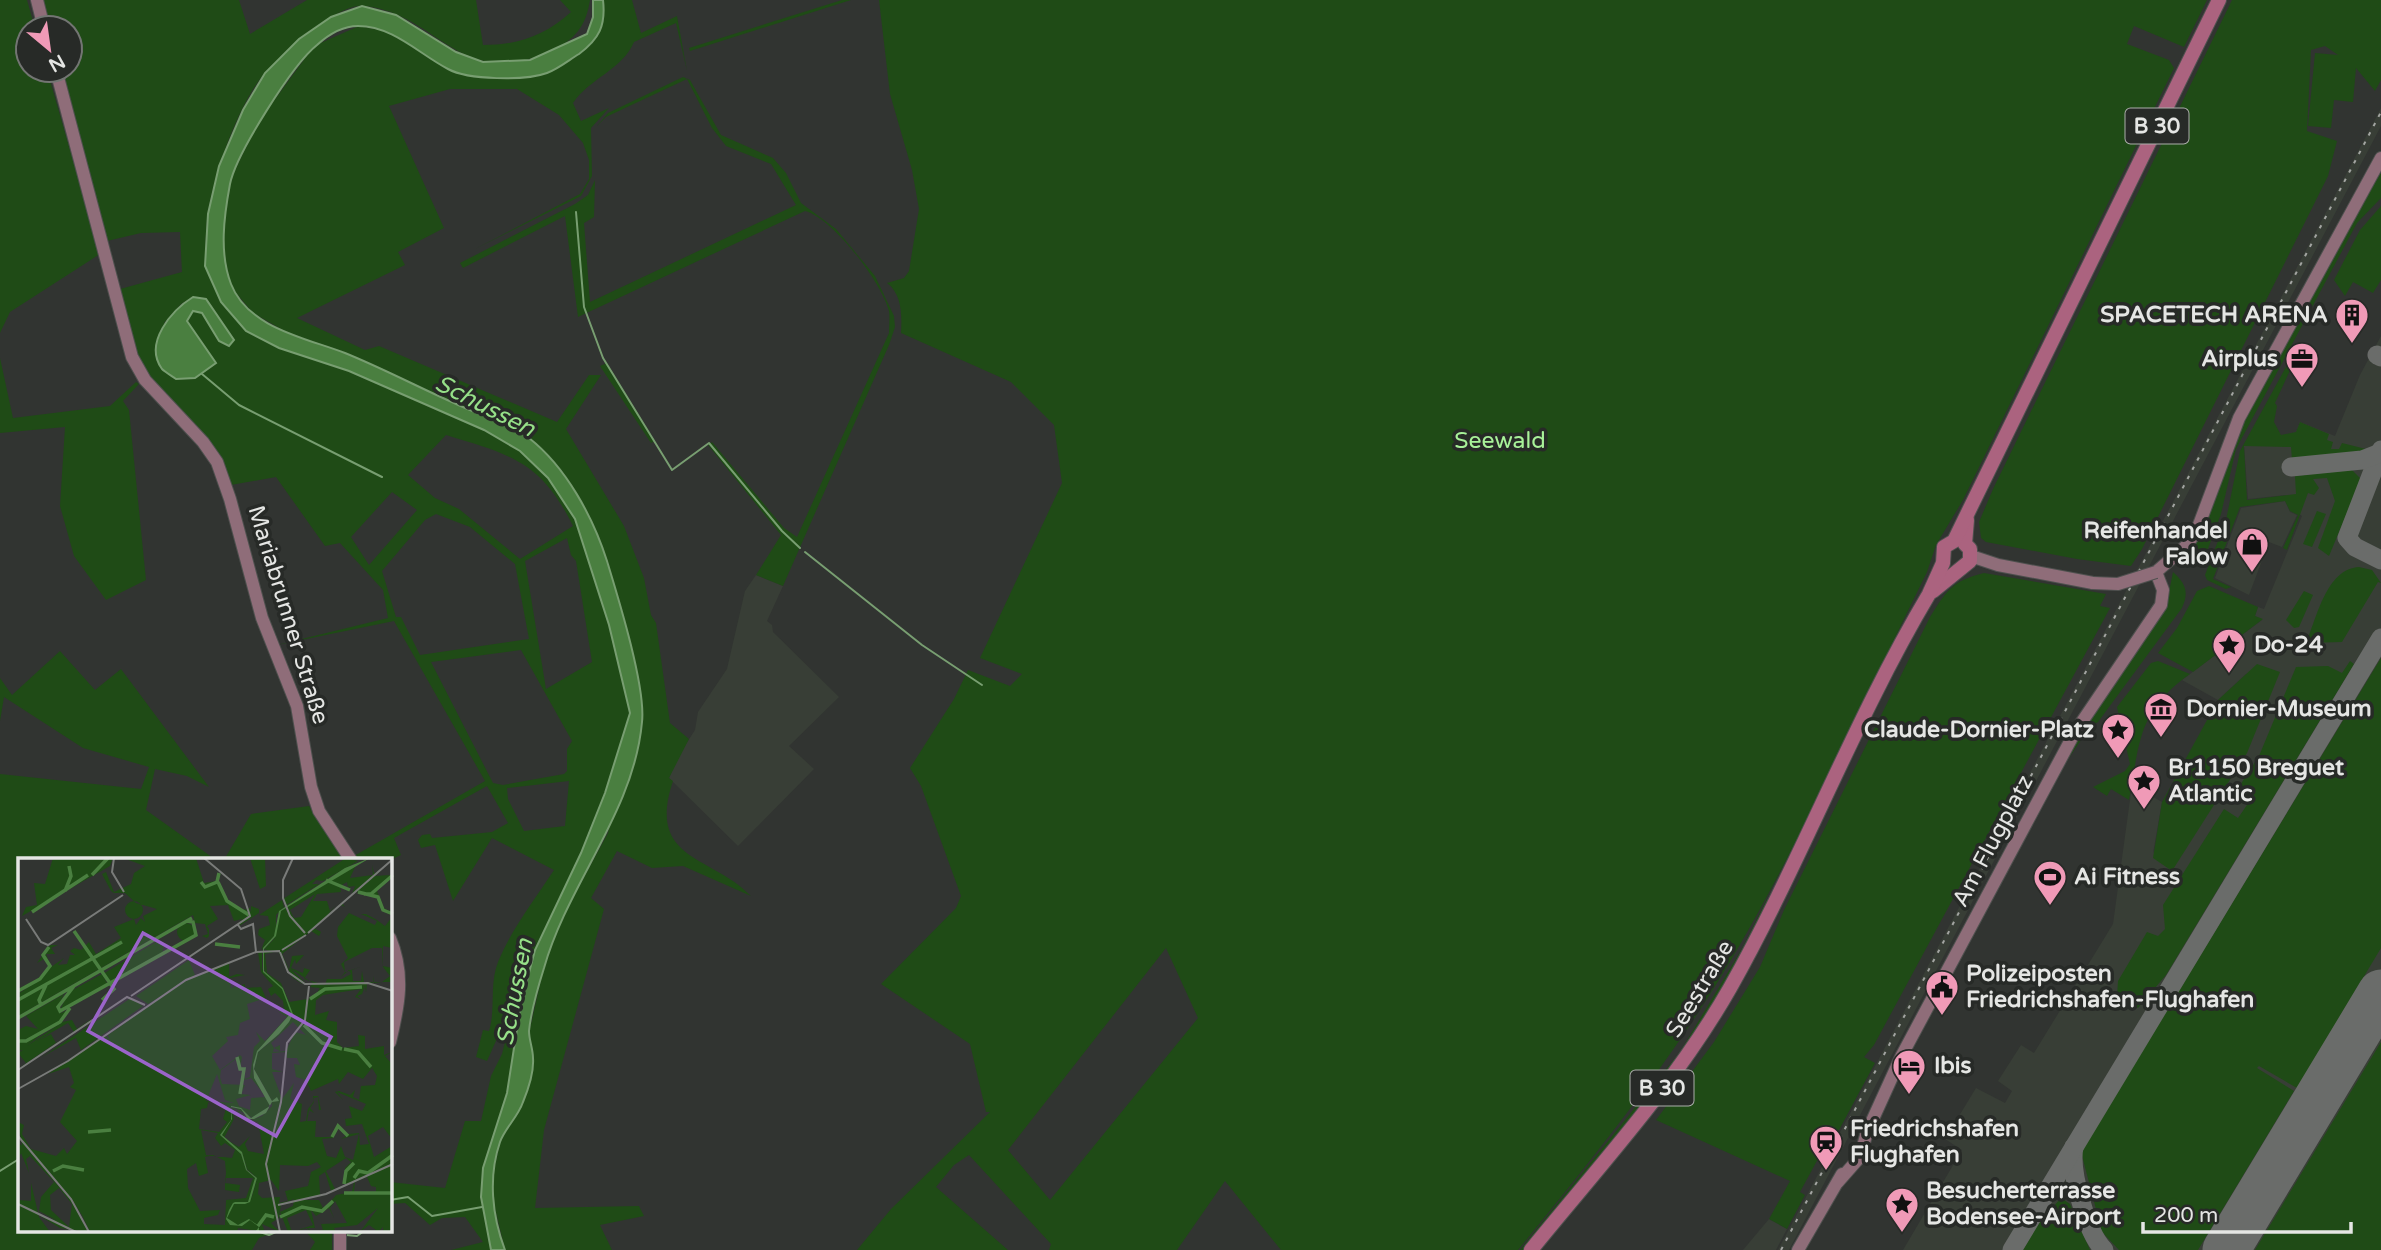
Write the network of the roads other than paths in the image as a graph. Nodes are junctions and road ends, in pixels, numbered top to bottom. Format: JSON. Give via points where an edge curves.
{"nodes":[{"id":1,"x":2219,"y":0,"type":"edge"},
{"id":2,"x":60,"y":84,"type":"edge"},
{"id":3,"x":2381,"y":158,"type":"edge"},
{"id":4,"x":1963,"y":556,"type":"junction"},
{"id":5,"x":1943,"y":563,"type":"junction"},
{"id":6,"x":2156,"y":572,"type":"junction"},
{"id":7,"x":1929,"y":594,"type":"junction"},
{"id":8,"x":350,"y":858,"type":"edge"},
{"id":9,"x":392,"y":943,"type":"edge"},
{"id":10,"x":392,"y":1032,"type":"edge"},
{"id":11,"x":340,"y":1232,"type":"edge"},
{"id":12,"x":340,"y":1250,"type":"edge"},
{"id":13,"x":1531,"y":1250,"type":"edge"},
{"id":14,"x":1798,"y":1250,"type":"edge"}],
"edges":[{"from":1,"to":4,"type":"main road","number":"B 30","via":[[1968,512]]},
{"from":2,"to":8,"type":"street","name":"Mariabrunner Straße","via":[[136,368],[217,462],[265,626],[297,706],[319,811]]},
{"from":3,"to":6,"type":"street","via":[[2239,418],[2205,512],[2187,545]]},
{"from":4,"to":5,"type":"main road"},
{"from":4,"to":5,"type":"main road","number":"B 30","via":[[1944,547]]},
{"from":4,"to":6,"type":"street","bridge":true,"via":[[2093,583],[2118,584]]},
{"from":4,"to":7,"type":"main road","number":"B 30"},
{"from":5,"to":7,"type":"main road","number":"B 30"},
{"from":6,"to":14,"type":"street","name":"Am Flugplatz","via":[[2163,590],[2161,605],[2075,732],[1902,1055],[1864,1139]]},
{"from":7,"to":13,"type":"main road","name":"Seestraße","number":"B 30","via":[[1729,989],[1688,1054]]},
{"from":9,"to":10,"type":"street","via":[[401,988]]},
{"from":11,"to":12,"type":"street"}]}
